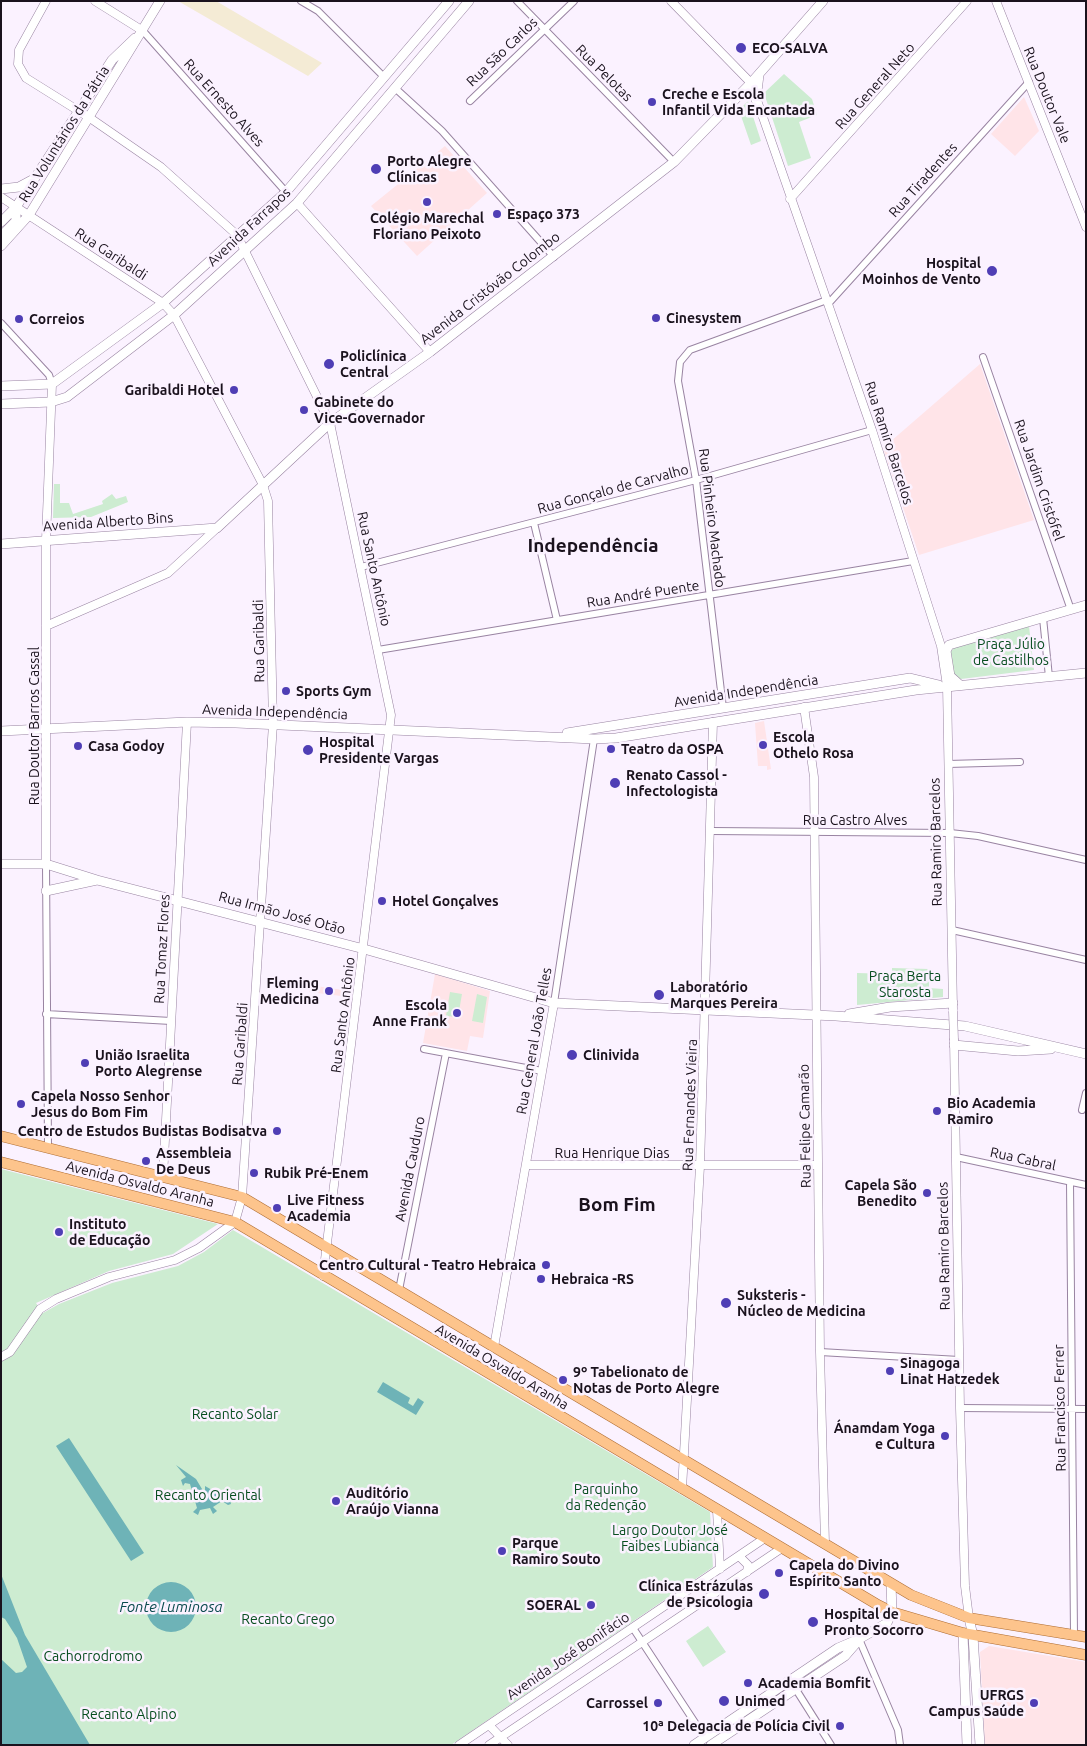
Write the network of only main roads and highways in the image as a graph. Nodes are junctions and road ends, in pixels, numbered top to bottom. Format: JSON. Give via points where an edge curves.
{"nodes":[{"id":1,"x":160,"y":1,"type":"edge"},
{"id":2,"x":449,"y":1,"type":"edge"},
{"id":3,"x":469,"y":1,"type":"edge"},
{"id":4,"x":823,"y":1,"type":"edge"},
{"id":5,"x":143,"y":31,"type":"junction"},
{"id":6,"x":759,"y":74,"type":"junction"},
{"id":7,"x":756,"y":100,"type":"road end"},
{"id":8,"x":34,"y":179,"type":"junction"},
{"id":9,"x":1,"y":189,"type":"edge"},
{"id":10,"x":16,"y":207,"type":"junction"},
{"id":11,"x":1,"y":222,"type":"edge"},
{"id":12,"x":1,"y":236,"type":"edge"},
{"id":13,"x":1,"y":246,"type":"edge"},
{"id":14,"x":1,"y":386,"type":"edge"},
{"id":15,"x":1,"y":404,"type":"edge"},
{"id":16,"x":217,"y":528,"type":"joint"},
{"id":17,"x":1,"y":544,"type":"edge"},
{"id":18,"x":1086,"y":605,"type":"edge"},
{"id":19,"x":1086,"y":673,"type":"edge"},
{"id":20,"x":960,"y":685,"type":"junction"},
{"id":21,"x":947,"y":686,"type":"junction"},
{"id":22,"x":1,"y":731,"type":"edge"},
{"id":23,"x":549,"y":736,"type":"junction"},
{"id":24,"x":1,"y":864,"type":"edge"},
{"id":25,"x":97,"y":880,"type":"junction"},
{"id":26,"x":46,"y":891,"type":"road end"},
{"id":27,"x":953,"y":1007,"type":"road end"},
{"id":28,"x":836,"y":1016,"type":"junction"},
{"id":29,"x":954,"y":1042,"type":"road end"},
{"id":30,"x":1061,"y":1048,"type":"junction"},
{"id":31,"x":1086,"y":1054,"type":"edge"},
{"id":32,"x":1,"y":1136,"type":"edge"},
{"id":33,"x":1,"y":1162,"type":"edge"},
{"id":34,"x":891,"y":1584,"type":"junction"},
{"id":35,"x":892,"y":1612,"type":"junction"},
{"id":36,"x":969,"y":1618,"type":"junction"},
{"id":37,"x":963,"y":1633,"type":"junction"},
{"id":38,"x":973,"y":1636,"type":"junction"},
{"id":39,"x":1086,"y":1637,"type":"edge"},
{"id":40,"x":859,"y":1639,"type":"junction"},
{"id":41,"x":1086,"y":1655,"type":"edge"},
{"id":42,"x":708,"y":1741,"type":"edge"},
{"id":43,"x":694,"y":1745,"type":"edge"},
{"id":44,"x":967,"y":1745,"type":"edge"},
{"id":45,"x":980,"y":1745,"type":"edge"}],
"edges":[{"from":1,"to":5,"type":"main road","name":"Rua Voluntários da Pátria"},
{"from":2,"to":14,"type":"main road","name":"Avenida Farrapos","via":[[286,192],[163,303],[52,384]]},
{"from":3,"to":15,"type":"main road","name":"Avenida Farrapos","via":[[297,203],[174,316],[67,397],[51,402]]},
{"from":4,"to":6,"type":"main road","name":"Avenida Cristóvão Colombo"},
{"from":5,"to":8,"type":"main road","name":"Rua Voluntários da Pátria","via":[[112,60]]},
{"from":5,"to":13,"type":"main road","name":"Rua Voluntários da Pátria","via":[[29,215]]},
{"from":6,"to":7,"type":"main road"},
{"from":6,"to":16,"type":"main road","name":"Avenida Cristóvão Colombo","via":[[674,162],[430,352],[330,423]]},
{"from":8,"to":9,"type":"main road","via":[[19,187]]},
{"from":8,"to":10,"type":"main road","name":"Rua Voluntários da Pátria"},
{"from":10,"to":11,"type":"main road","name":"Rua Voluntários da Pátria"},
{"from":10,"to":12,"type":"main road","via":[[16,221]]},
{"from":16,"to":17,"type":"main road","name":"Avenida Alberto Bins"},
{"from":18,"to":20,"type":"main road","via":[[952,643],[946,652],[950,676]]},
{"from":19,"to":20,"type":"main road","name":"Avenida Independência"},
{"from":20,"to":21,"type":"main road","name":"Avenida Independência"},
{"from":21,"to":23,"type":"main road","name":"Avenida Independência","via":[[616,738]]},
{"from":21,"to":23,"type":"main road","name":"Avenida Independência","via":[[910,678]]},
{"from":22,"to":23,"type":"main road","name":"Avenida Independência","via":[[187,722]]},
{"from":24,"to":25,"type":"main road","name":"Rua Irmão José Otão","via":[[46,864]]},
{"from":25,"to":26,"type":"main road"},
{"from":25,"to":28,"type":"main road","name":"Rua Irmão José Otão","via":[[364,948],[554,1003]]},
{"from":27,"to":28,"type":"main road","via":[[890,1007]]},
{"from":28,"to":30,"type":"main road","via":[[965,1026]]},
{"from":29,"to":30,"type":"main road","via":[[1018,1050]]},
{"from":30,"to":31,"type":"main road"},
{"from":32,"to":34,"type":"main road","name":"Avenida Osvaldo Aranha","via":[[242,1197]]},
{"from":33,"to":35,"type":"main road","name":"Avenida Osvaldo Aranha","via":[[235,1222]]},
{"from":34,"to":35,"type":"main road"},
{"from":34,"to":36,"type":"main road","name":"Avenida Osvaldo Aranha","via":[[937,1607]]},
{"from":35,"to":37,"type":"main road","name":"Avenida Osvaldo Aranha"},
{"from":35,"to":40,"type":"main road","via":[[887,1623]]},
{"from":36,"to":38,"type":"main road","name":"Rua Ramiro Barcelos"},
{"from":36,"to":39,"type":"main road","name":"Avenida Osvaldo Aranha"},
{"from":37,"to":38,"type":"main road","name":"Avenida Osvaldo Aranha"},
{"from":37,"to":44,"type":"main road"},
{"from":38,"to":41,"type":"main road","name":"Avenida Osvaldo Aranha"},
{"from":38,"to":45,"type":"main road","name":"Rua Ramiro Barcelos"},
{"from":40,"to":42,"type":"main road","via":[[838,1648],[790,1680]]},
{"from":40,"to":42,"type":"main road","via":[[845,1656]]},
{"from":42,"to":43,"type":"main road"}]}
